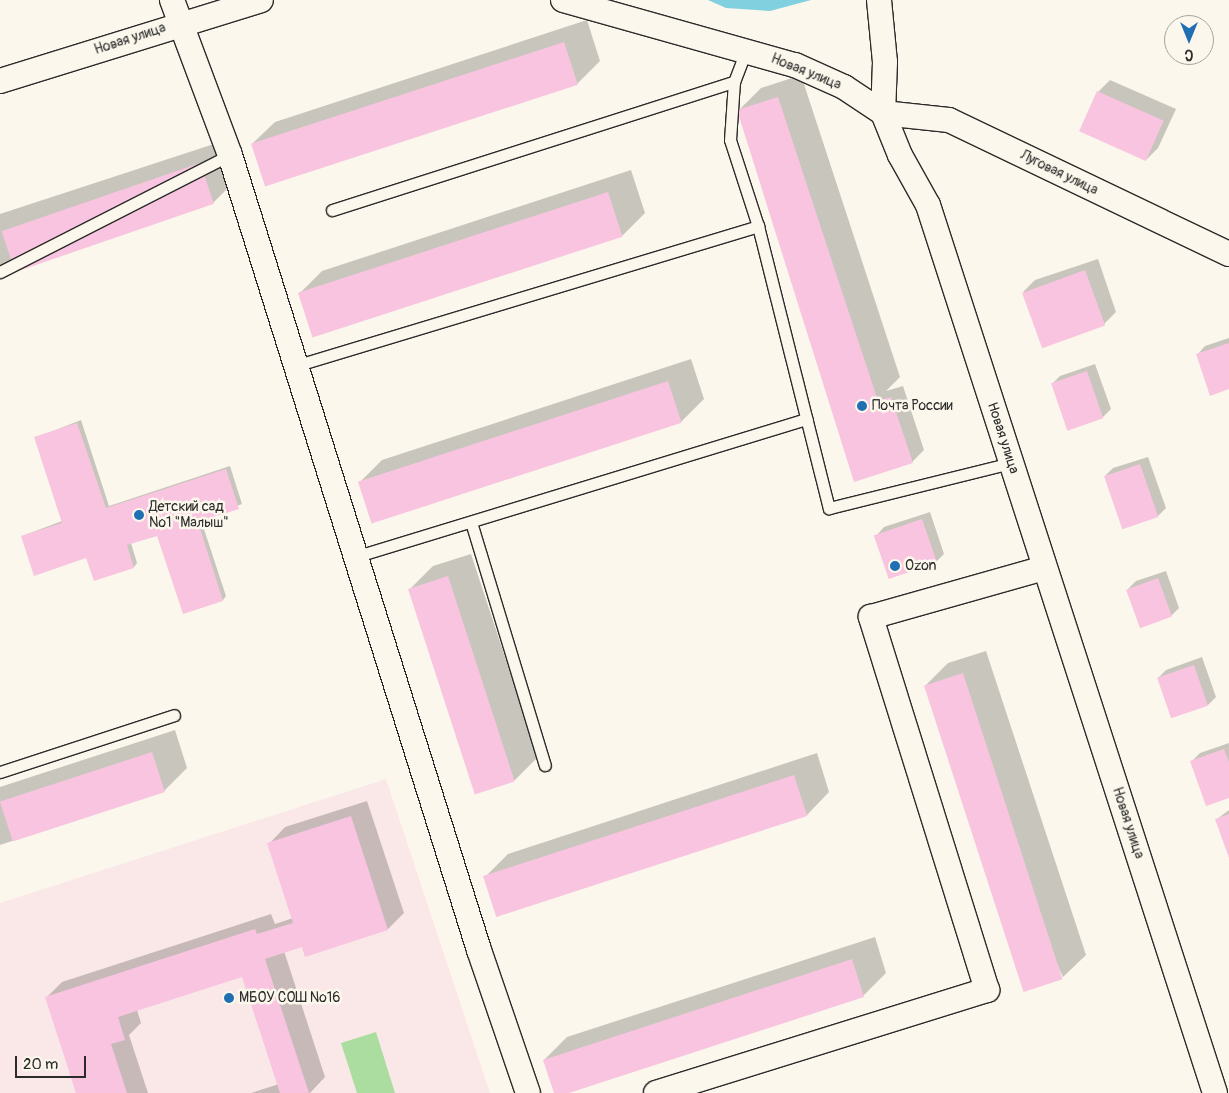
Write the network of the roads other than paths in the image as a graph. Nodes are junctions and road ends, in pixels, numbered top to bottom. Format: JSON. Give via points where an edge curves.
{"nodes":[{"id":1,"x":172,"y":0,"type":"edge"},
{"id":2,"x":261,"y":0,"type":"edge"},
{"id":3,"x":563,"y":0,"type":"edge"},
{"id":4,"x":879,"y":0,"type":"edge"},
{"id":5,"x":179,"y":23,"type":"junction"},
{"id":6,"x":746,"y":51,"type":"junction"},
{"id":7,"x":0,"y":81,"type":"edge"},
{"id":8,"x":734,"y":82,"type":"junction"},
{"id":9,"x":882,"y":113,"type":"junction"},
{"id":10,"x":230,"y":156,"type":"junction"},
{"id":11,"x":332,"y":210,"type":"dead end"},
{"id":12,"x":758,"y":226,"type":"junction"},
{"id":13,"x":1229,"y":254,"type":"edge"},
{"id":14,"x":0,"y":272,"type":"edge"},
{"id":15,"x":295,"y":366,"type":"junction"},
{"id":16,"x":807,"y":420,"type":"junction"},
{"id":17,"x":1011,"y":463,"type":"junction"},
{"id":18,"x":471,"y":522,"type":"junction"},
{"id":19,"x":358,"y":556,"type":"junction"},
{"id":20,"x":1044,"y":568,"type":"junction"},
{"id":21,"x":174,"y":715,"type":"dead end"},
{"id":22,"x":545,"y":764,"type":"dead end"},
{"id":23,"x":0,"y":772,"type":"edge"},
{"id":24,"x":528,"y":1093,"type":"edge"},
{"id":25,"x":656,"y":1093,"type":"edge"},
{"id":26,"x":1215,"y":1093,"type":"edge"}],
"edges":[{"from":1,"to":5,"type":"street"},
{"from":2,"to":5,"type":"street","name":"Новая улица"},
{"from":3,"to":6,"type":"street","name":"Новая улица"},
{"from":4,"to":9,"type":"street","via":[[885,62]]},
{"from":5,"to":7,"type":"street","name":"Новая улица"},
{"from":5,"to":10,"type":"street"},
{"from":6,"to":8,"type":"lane"},
{"from":6,"to":9,"type":"street","name":"Новая улица","via":[[795,65],[844,87]]},
{"from":8,"to":11,"type":"lane"},
{"from":8,"to":12,"type":"lane","via":[[730,140]]},
{"from":9,"to":13,"type":"street","name":"Луговая улица","via":[[949,120]]},
{"from":9,"to":17,"type":"street","name":"Новая улица","via":[[900,155],[928,205]]},
{"from":10,"to":14,"type":"lane"},
{"from":10,"to":15,"type":"street"},
{"from":12,"to":15,"type":"lane"},
{"from":12,"to":16,"type":"lane"},
{"from":15,"to":19,"type":"street"},
{"from":16,"to":17,"type":"lane","via":[[829,508]]},
{"from":16,"to":18,"type":"lane"},
{"from":17,"to":20,"type":"street","name":"Новая улица"},
{"from":18,"to":19,"type":"lane"},
{"from":18,"to":22,"type":"lane"},
{"from":19,"to":24,"type":"street","via":[[476,941]]},
{"from":20,"to":25,"type":"street","via":[[871,617],[987,990]]},
{"from":20,"to":26,"type":"street","name":"Новая улица"},
{"from":21,"to":23,"type":"lane"}]}
